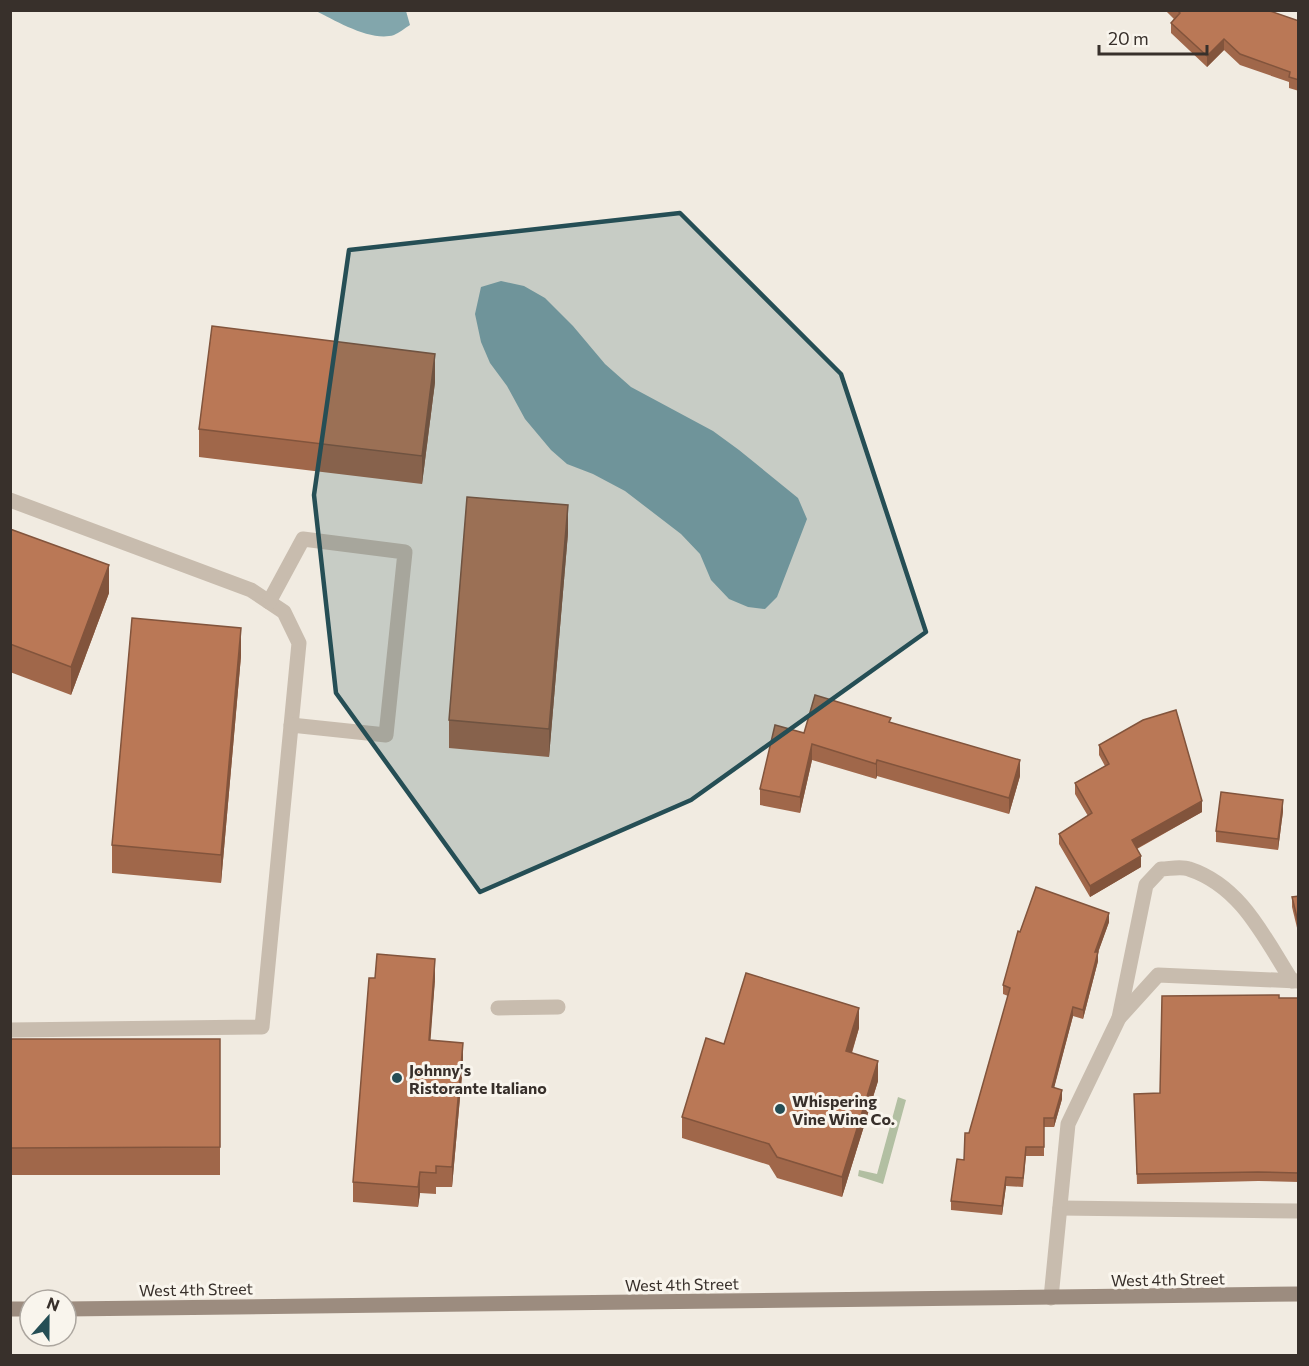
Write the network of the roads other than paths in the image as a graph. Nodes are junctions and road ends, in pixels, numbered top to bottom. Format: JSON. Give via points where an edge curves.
{"nodes":[{"id":1,"x":10,"y":500,"type":"edge"},
{"id":2,"x":269,"y":602,"type":"junction"},
{"id":3,"x":291,"y":725,"type":"junction"},
{"id":4,"x":1295,"y":981,"type":"edge"},
{"id":5,"x":558,"y":1007,"type":"dead end"},
{"id":6,"x":498,"y":1008,"type":"dead end"},
{"id":7,"x":1119,"y":1018,"type":"junction"},
{"id":8,"x":10,"y":1030,"type":"edge"},
{"id":9,"x":1060,"y":1208,"type":"junction"},
{"id":10,"x":1299,"y":1210,"type":"edge"},
{"id":11,"x":1299,"y":1294,"type":"edge"},
{"id":12,"x":1052,"y":1298,"type":"junction"},
{"id":13,"x":78,"y":1309,"type":"edge"}],
"edges":[{"from":1,"to":2,"type":"street","via":[[251,590]]},
{"from":2,"to":3,"type":"street","via":[[284,612],[299,643]]},
{"from":2,"to":3,"type":"street","via":[[303,539],[405,552],[386,735]]},
{"from":3,"to":8,"type":"street","via":[[262,1027]]},
{"from":4,"to":7,"type":"street","via":[[1158,975]]},
{"from":4,"to":7,"type":"street","via":[[1250,914],[1223,886],[1187,868],[1161,869],[1146,885]]},
{"from":5,"to":6,"type":"street"},
{"from":7,"to":9,"type":"street","via":[[1068,1124]]},
{"from":9,"to":10,"type":"street"},
{"from":9,"to":12,"type":"street"},
{"from":11,"to":12,"type":"main road","name":"West 4th Street"},
{"from":12,"to":13,"type":"main road","name":"West 4th Street"}]}
